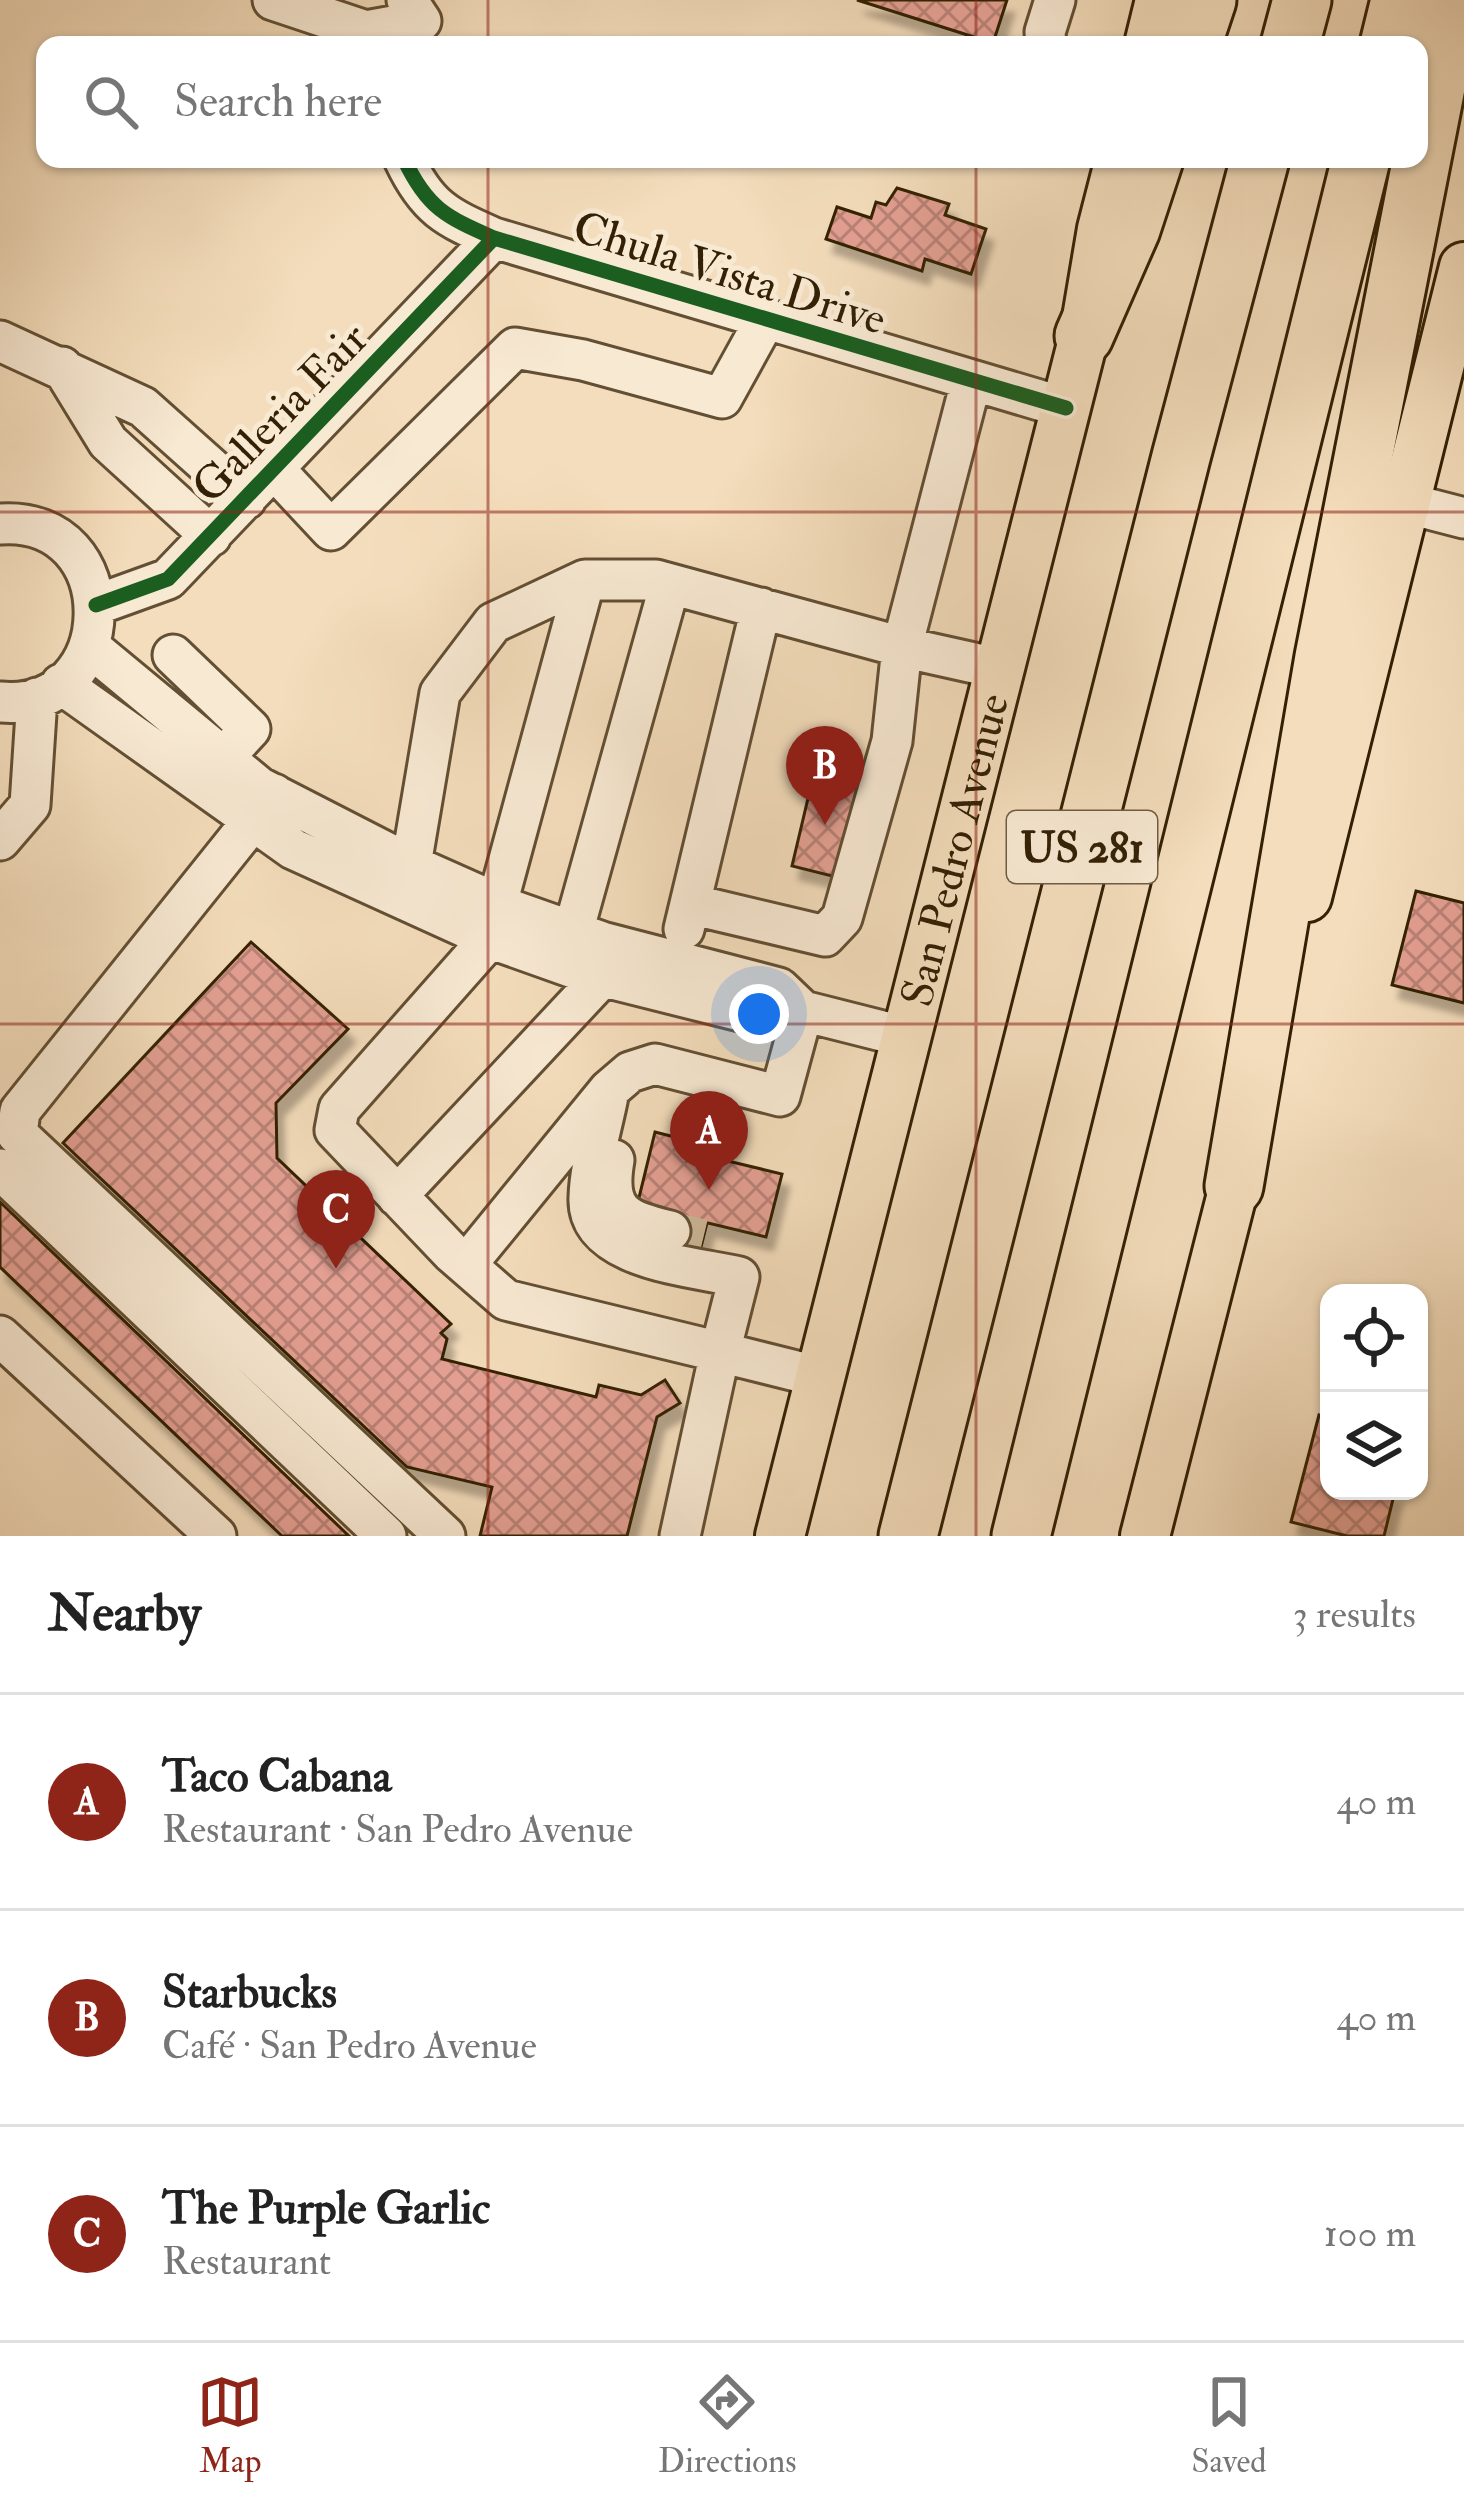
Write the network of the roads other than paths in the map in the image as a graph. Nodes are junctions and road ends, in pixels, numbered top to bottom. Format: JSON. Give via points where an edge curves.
{"nodes":[{"id":1,"x":273,"y":0,"type":"edge"},
{"id":2,"x":1055,"y":0,"type":"edge"},
{"id":3,"x":1160,"y":0,"type":"edge"},
{"id":4,"x":1207,"y":0,"type":"edge"},
{"id":5,"x":1303,"y":0,"type":"edge"},
{"id":6,"x":1400,"y":0,"type":"edge"},
{"id":7,"x":1454,"y":0,"type":"edge"},
{"id":8,"x":417,"y":16,"type":"edge"},
{"id":9,"x":1046,"y":36,"type":"edge"},
{"id":10,"x":1151,"y":36,"type":"edge"},
{"id":11,"x":1195,"y":36,"type":"edge"},
{"id":12,"x":1293,"y":36,"type":"edge"},
{"id":13,"x":1391,"y":36,"type":"edge"},
{"id":14,"x":1428,"y":131,"type":"edge"},
{"id":15,"x":408,"y":168,"type":"edge"},
{"id":16,"x":1118,"y":168,"type":"edge"},
{"id":17,"x":1151,"y":168,"type":"edge"},
{"id":18,"x":1258,"y":168,"type":"edge"},
{"id":19,"x":1359,"y":168,"type":"edge"},
{"id":20,"x":1421,"y":168,"type":"edge"},
{"id":21,"x":494,"y":238,"type":"junction"},
{"id":22,"x":1460,"y":298,"type":"edge"},
{"id":23,"x":765,"y":320,"type":"junction"},
{"id":24,"x":1084,"y":336,"type":"junction"},
{"id":25,"x":0,"y":341,"type":"edge"},
{"id":26,"x":62,"y":367,"type":"junction"},
{"id":27,"x":971,"y":382,"type":"junction"},
{"id":28,"x":1066,"y":408,"type":"junction"},
{"id":29,"x":275,"y":470,"type":"junction"},
{"id":30,"x":246,"y":500,"type":"junction"},
{"id":31,"x":1406,"y":503,"type":"junction"},
{"id":32,"x":1464,"y":518,"type":"edge"},
{"id":33,"x":0,"y":524,"type":"edge"},
{"id":34,"x":211,"y":536,"type":"junction"},
{"id":35,"x":585,"y":580,"type":"junction"},
{"id":36,"x":670,"y":584,"type":"junction"},
{"id":37,"x":96,"y":605,"type":"junction"},
{"id":38,"x":761,"y":608,"type":"junction"},
{"id":39,"x":90,"y":646,"type":"junction"},
{"id":40,"x":902,"y":646,"type":"junction"},
{"id":41,"x":173,"y":656,"type":"dead end"},
{"id":42,"x":1001,"y":669,"type":"junction"},
{"id":43,"x":33,"y":694,"type":"edge"},
{"id":44,"x":224,"y":757,"type":"junction"},
{"id":45,"x":263,"y":807,"type":"junction"},
{"id":46,"x":0,"y":840,"type":"edge"},
{"id":47,"x":411,"y":866,"type":"junction"},
{"id":48,"x":690,"y":904,"type":"junction"},
{"id":49,"x":500,"y":918,"type":"junction"},
{"id":50,"x":573,"y":932,"type":"junction"},
{"id":51,"x":676,"y":961,"type":"junction"},
{"id":52,"x":603,"y":976,"type":"junction"},
{"id":53,"x":803,"y":1011,"type":"junction"},
{"id":54,"x":906,"y":1037,"type":"junction"},
{"id":55,"x":620,"y":1081,"type":"junction"},
{"id":56,"x":0,"y":1169,"type":"edge"},
{"id":57,"x":1234,"y":1186,"type":"junction"},
{"id":58,"x":397,"y":1196,"type":"junction"},
{"id":59,"x":466,"y":1265,"type":"junction"},
{"id":60,"x":739,"y":1277,"type":"junction"},
{"id":61,"x":0,"y":1336,"type":"edge"},
{"id":62,"x":720,"y":1352,"type":"junction"},
{"id":63,"x":820,"y":1377,"type":"junction"},
{"id":64,"x":216,"y":1536,"type":"edge"},
{"id":65,"x":386,"y":1536,"type":"edge"},
{"id":66,"x":445,"y":1536,"type":"edge"},
{"id":67,"x":680,"y":1536,"type":"edge"},
{"id":68,"x":779,"y":1536,"type":"edge"},
{"id":69,"x":908,"y":1536,"type":"edge"},
{"id":70,"x":1021,"y":1536,"type":"edge"},
{"id":71,"x":1145,"y":1536,"type":"edge"}],
"edges":[{"from":1,"to":8,"type":"street","via":[[367,31]]},
{"from":2,"to":9,"type":"street"},
{"from":3,"to":10,"type":"main road"},
{"from":4,"to":11,"type":"highway"},
{"from":5,"to":12,"type":"highway"},
{"from":6,"to":13,"type":"highway"},
{"from":7,"to":14,"type":"highway"},
{"from":15,"to":21,"type":"street","name":"Chula Vista Drive","via":[[445,217]]},
{"from":16,"to":24,"type":"main road","name":"San Pedro Avenue"},
{"from":17,"to":24,"type":"highway"},
{"from":18,"to":69,"type":"highway","number":"US 281"},
{"from":19,"to":70,"type":"highway","number":"US 281"},
{"from":20,"to":57,"type":"highway","via":[[1324,657]]},
{"from":21,"to":23,"type":"street","name":"Chula Vista Drive"},
{"from":21,"to":29,"type":"street","name":"Galleria Fair"},
{"from":22,"to":31,"type":"main road"},
{"from":23,"to":27,"type":"street","name":"Chula Vista Drive"},
{"from":23,"to":29,"type":"street","via":[[722,398],[515,348],[332,530]]},
{"from":24,"to":28,"type":"main road","name":"San Pedro Avenue"},
{"from":25,"to":26,"type":"street"},
{"from":26,"to":30,"type":"street","via":[[143,407]]},
{"from":26,"to":34,"type":"street","via":[[107,442]]},
{"from":27,"to":28,"type":"street","name":"Chula Vista Drive"},
{"from":27,"to":40,"type":"street"},
{"from":28,"to":42,"type":"main road","name":"San Pedro Avenue"},
{"from":29,"to":30,"type":"street","name":"Galleria Fair"},
{"from":30,"to":34,"type":"street","name":"Galleria Fair"},
{"from":31,"to":32,"type":"street"},
{"from":31,"to":57,"type":"main road"},
{"from":33,"to":37,"type":"street","via":[[45,531],[70,549]]},
{"from":34,"to":37,"type":"street","name":"Galleria Fair","via":[[168,579]]},
{"from":35,"to":36,"type":"street"},
{"from":35,"to":47,"type":"street","via":[[493,623],[440,693]]},
{"from":35,"to":49,"type":"street"},
{"from":36,"to":38,"type":"street"},
{"from":36,"to":50,"type":"street"},
{"from":37,"to":39,"type":"street"},
{"from":38,"to":40,"type":"street"},
{"from":38,"to":48,"type":"street"},
{"from":39,"to":43,"type":"street","via":[[78,667]]},
{"from":39,"to":44,"type":"street"},
{"from":40,"to":42,"type":"street"},
{"from":40,"to":48,"type":"street","via":[[892,741],[842,918],[825,935]]},
{"from":41,"to":44,"type":"street","via":[[250,729]]},
{"from":42,"to":54,"type":"main road","name":"San Pedro Avenue"},
{"from":43,"to":45,"type":"street"},
{"from":43,"to":46,"type":"street","via":[[30,805]]},
{"from":44,"to":45,"type":"street","via":[[260,787]]},
{"from":45,"to":47,"type":"street"},
{"from":45,"to":49,"type":"street","via":[[293,849]]},
{"from":45,"to":66,"type":"street","via":[[20,1111],[16,1134]]},
{"from":47,"to":49,"type":"street"},
{"from":48,"to":51,"type":"street"},
{"from":49,"to":50,"type":"street"},
{"from":49,"to":52,"type":"street"},
{"from":49,"to":58,"type":"street","via":[[339,1109],[335,1130]]},
{"from":50,"to":51,"type":"street"},
{"from":51,"to":53,"type":"street","via":[[779,988]]},
{"from":52,"to":53,"type":"street","via":[[772,1019]]},
{"from":52,"to":58,"type":"street"},
{"from":53,"to":54,"type":"street"},
{"from":53,"to":55,"type":"street","via":[[780,1096],[655,1064]]},
{"from":54,"to":63,"type":"main road","name":"San Pedro Avenue"},
{"from":55,"to":59,"type":"street"},
{"from":55,"to":60,"type":"street","via":[[612,1192],[619,1210],[729,1256]]},
{"from":55,"to":60,"type":"street","via":[[588,1199],[593,1223],[626,1251]]},
{"from":56,"to":65,"type":"street"},
{"from":57,"to":71,"type":"main road"},
{"from":58,"to":59,"type":"street"},
{"from":59,"to":62,"type":"street","via":[[506,1300]]},
{"from":60,"to":62,"type":"street"},
{"from":61,"to":64,"type":"street"},
{"from":62,"to":63,"type":"street"},
{"from":62,"to":67,"type":"street"},
{"from":63,"to":68,"type":"main road","name":"San Pedro Avenue"}]}
